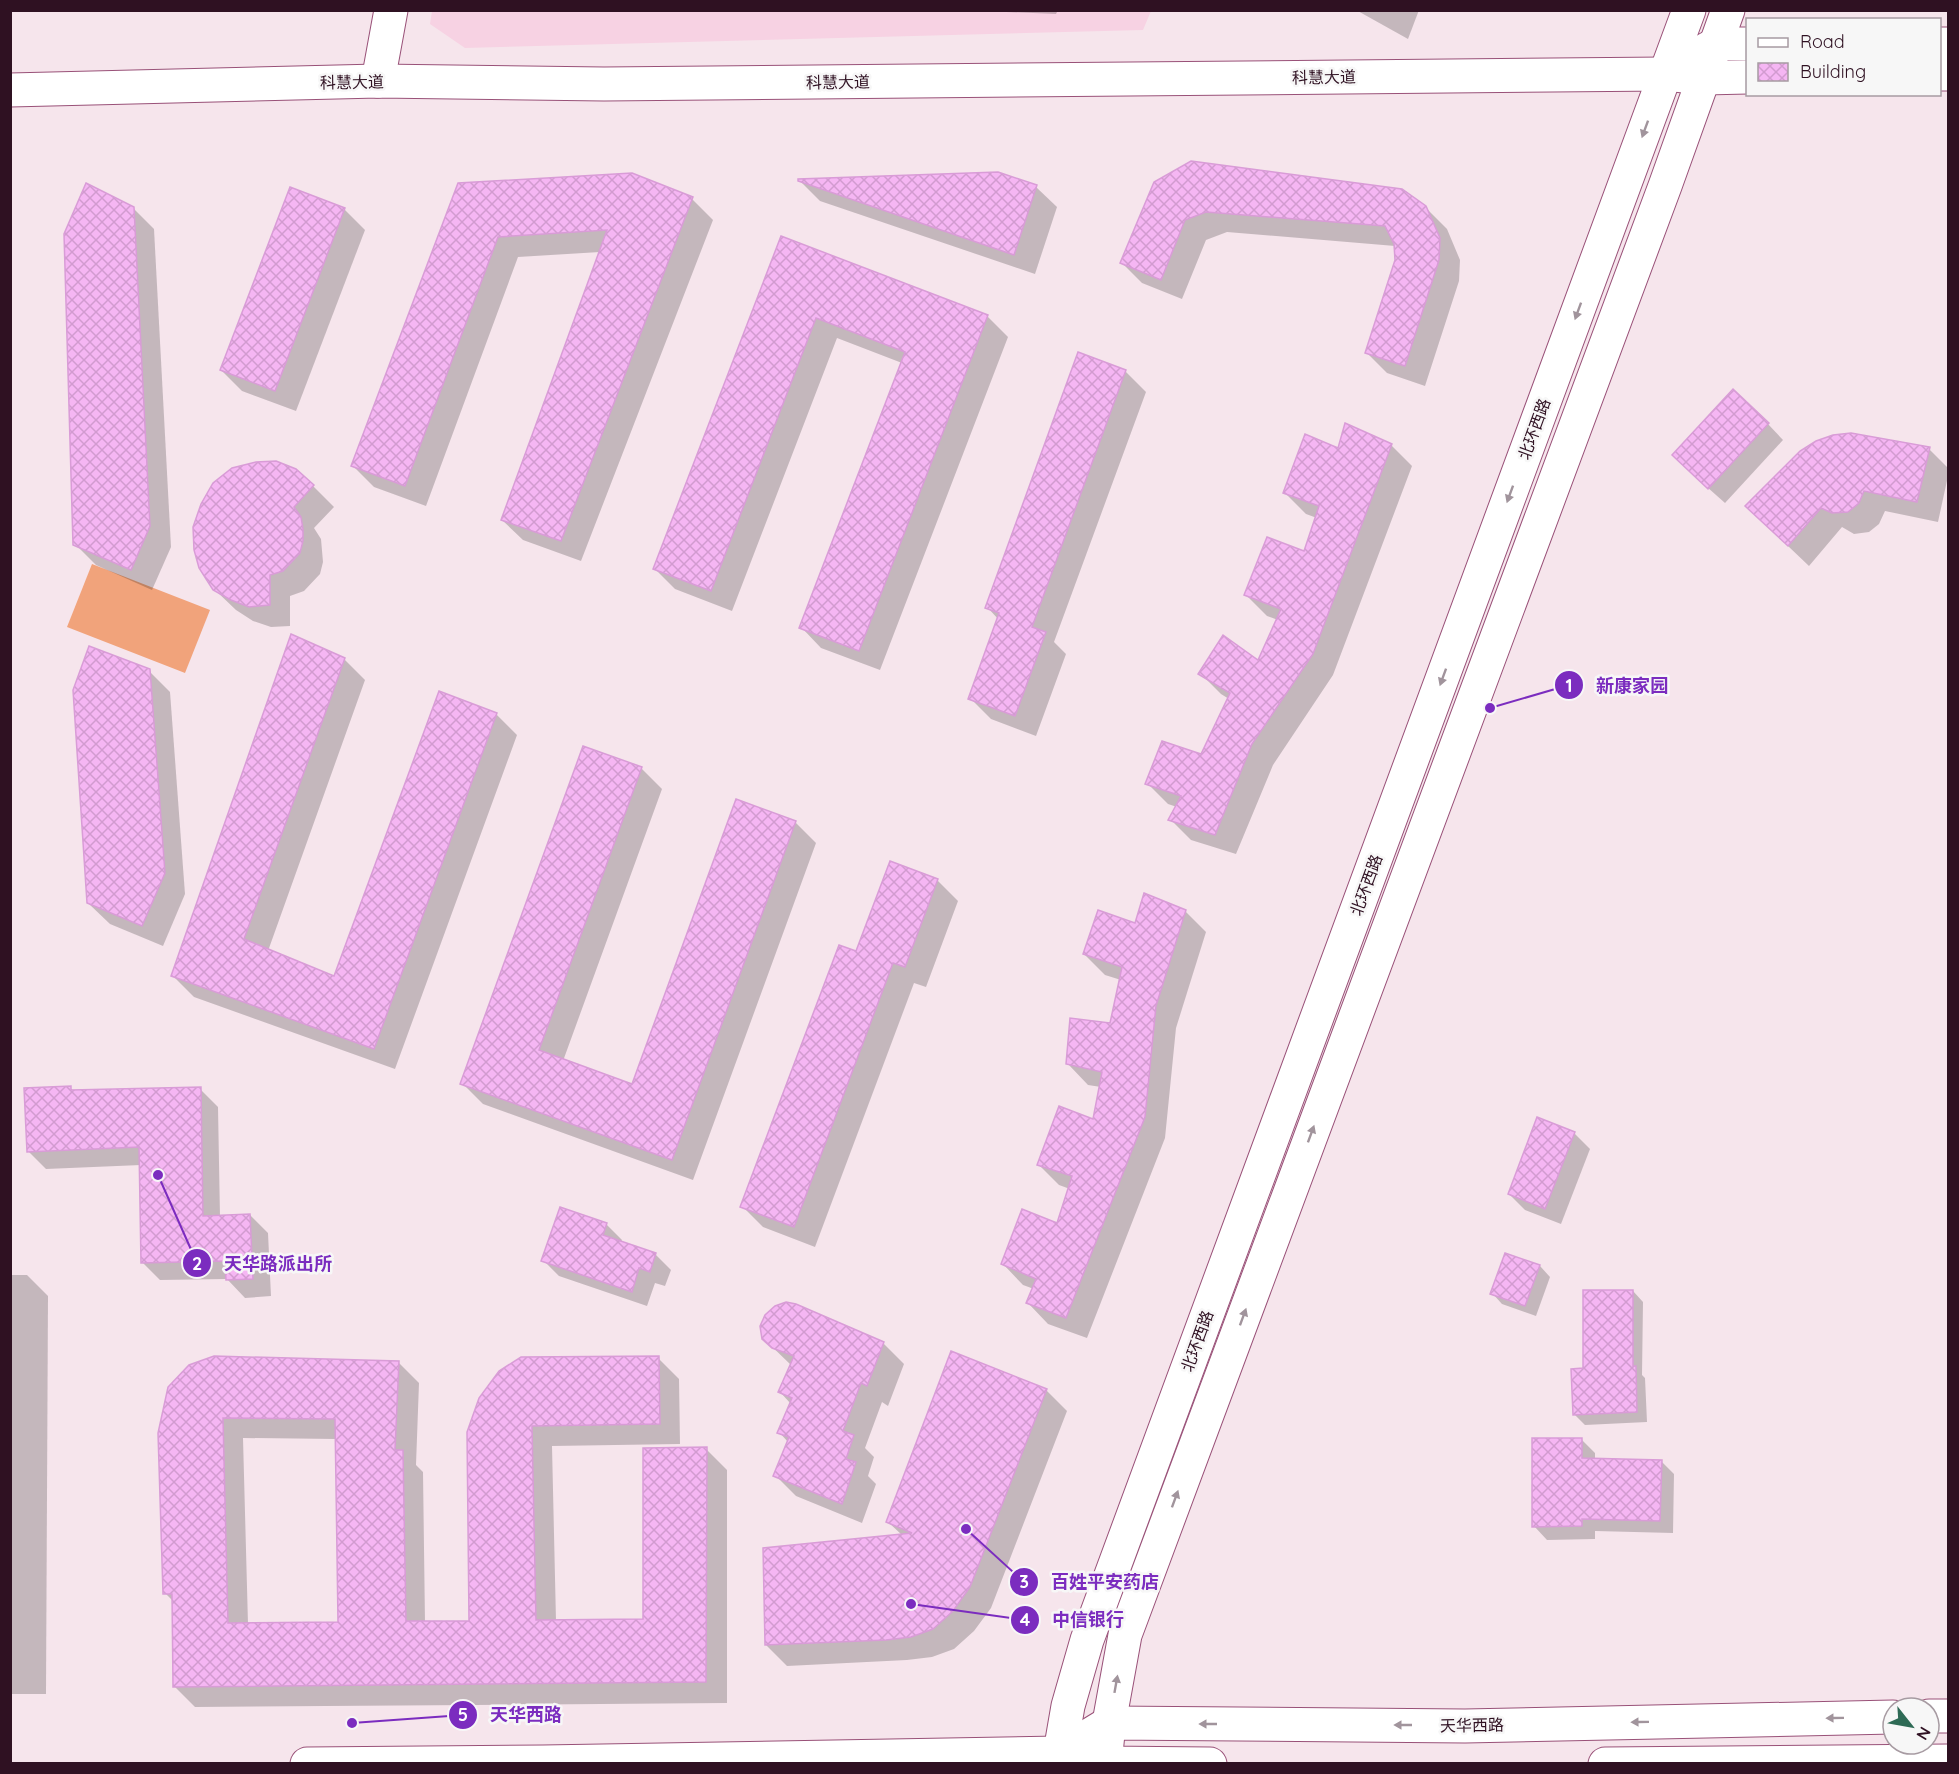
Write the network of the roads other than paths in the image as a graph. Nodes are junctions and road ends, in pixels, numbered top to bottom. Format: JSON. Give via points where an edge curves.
{"nodes":[{"id":1,"x":391,"y":10,"type":"edge"},
{"id":2,"x":1689,"y":10,"type":"edge"},
{"id":3,"x":1728,"y":10,"type":"edge"},
{"id":4,"x":1732,"y":44,"type":"edge"},
{"id":5,"x":1665,"y":74,"type":"junction"},
{"id":6,"x":1746,"y":77,"type":"edge"},
{"id":7,"x":1704,"y":78,"type":"junction"},
{"id":8,"x":378,"y":81,"type":"junction"},
{"id":9,"x":10,"y":90,"type":"edge"},
{"id":10,"x":1881,"y":1717,"type":"edge"},
{"id":11,"x":1109,"y":1724,"type":"junction"},
{"id":12,"x":1058,"y":1758,"type":"edge"},
{"id":13,"x":1948,"y":1761,"type":"edge"},
{"id":14,"x":1105,"y":1763,"type":"edge"},
{"id":15,"x":307,"y":1764,"type":"edge"},
{"id":16,"x":1210,"y":1764,"type":"edge"},
{"id":17,"x":1605,"y":1764,"type":"edge"}],
"edges":[{"from":1,"to":8,"type":"street"},
{"from":2,"to":5,"type":"street","name":"北环西路"},
{"from":3,"to":4,"type":"street"},
{"from":4,"to":5,"type":"street","name":"科慧大道"},
{"from":4,"to":7,"type":"street"},
{"from":5,"to":7,"type":"street","name":"科慧大道"},
{"from":5,"to":8,"type":"street","name":"科慧大道","via":[[604,84]]},
{"from":5,"to":12,"type":"street","name":"北环西路","one_way":true,"via":[[1087,1641]]},
{"from":6,"to":7,"type":"street","name":"科慧大道"},
{"from":11,"to":7,"type":"street","one_way":true,"via":[[1125,1635]]},
{"from":8,"to":9,"type":"street","name":"科慧大道"},
{"from":10,"to":11,"type":"street","name":"天华西路","one_way":true,"via":[[1466,1726]]},
{"from":11,"to":12,"type":"street"},
{"from":11,"to":14,"type":"street"},
{"from":12,"to":14,"type":"street"},
{"from":12,"to":15,"type":"street"},
{"from":13,"to":17,"type":"street"},
{"from":14,"to":16,"type":"street"}]}
